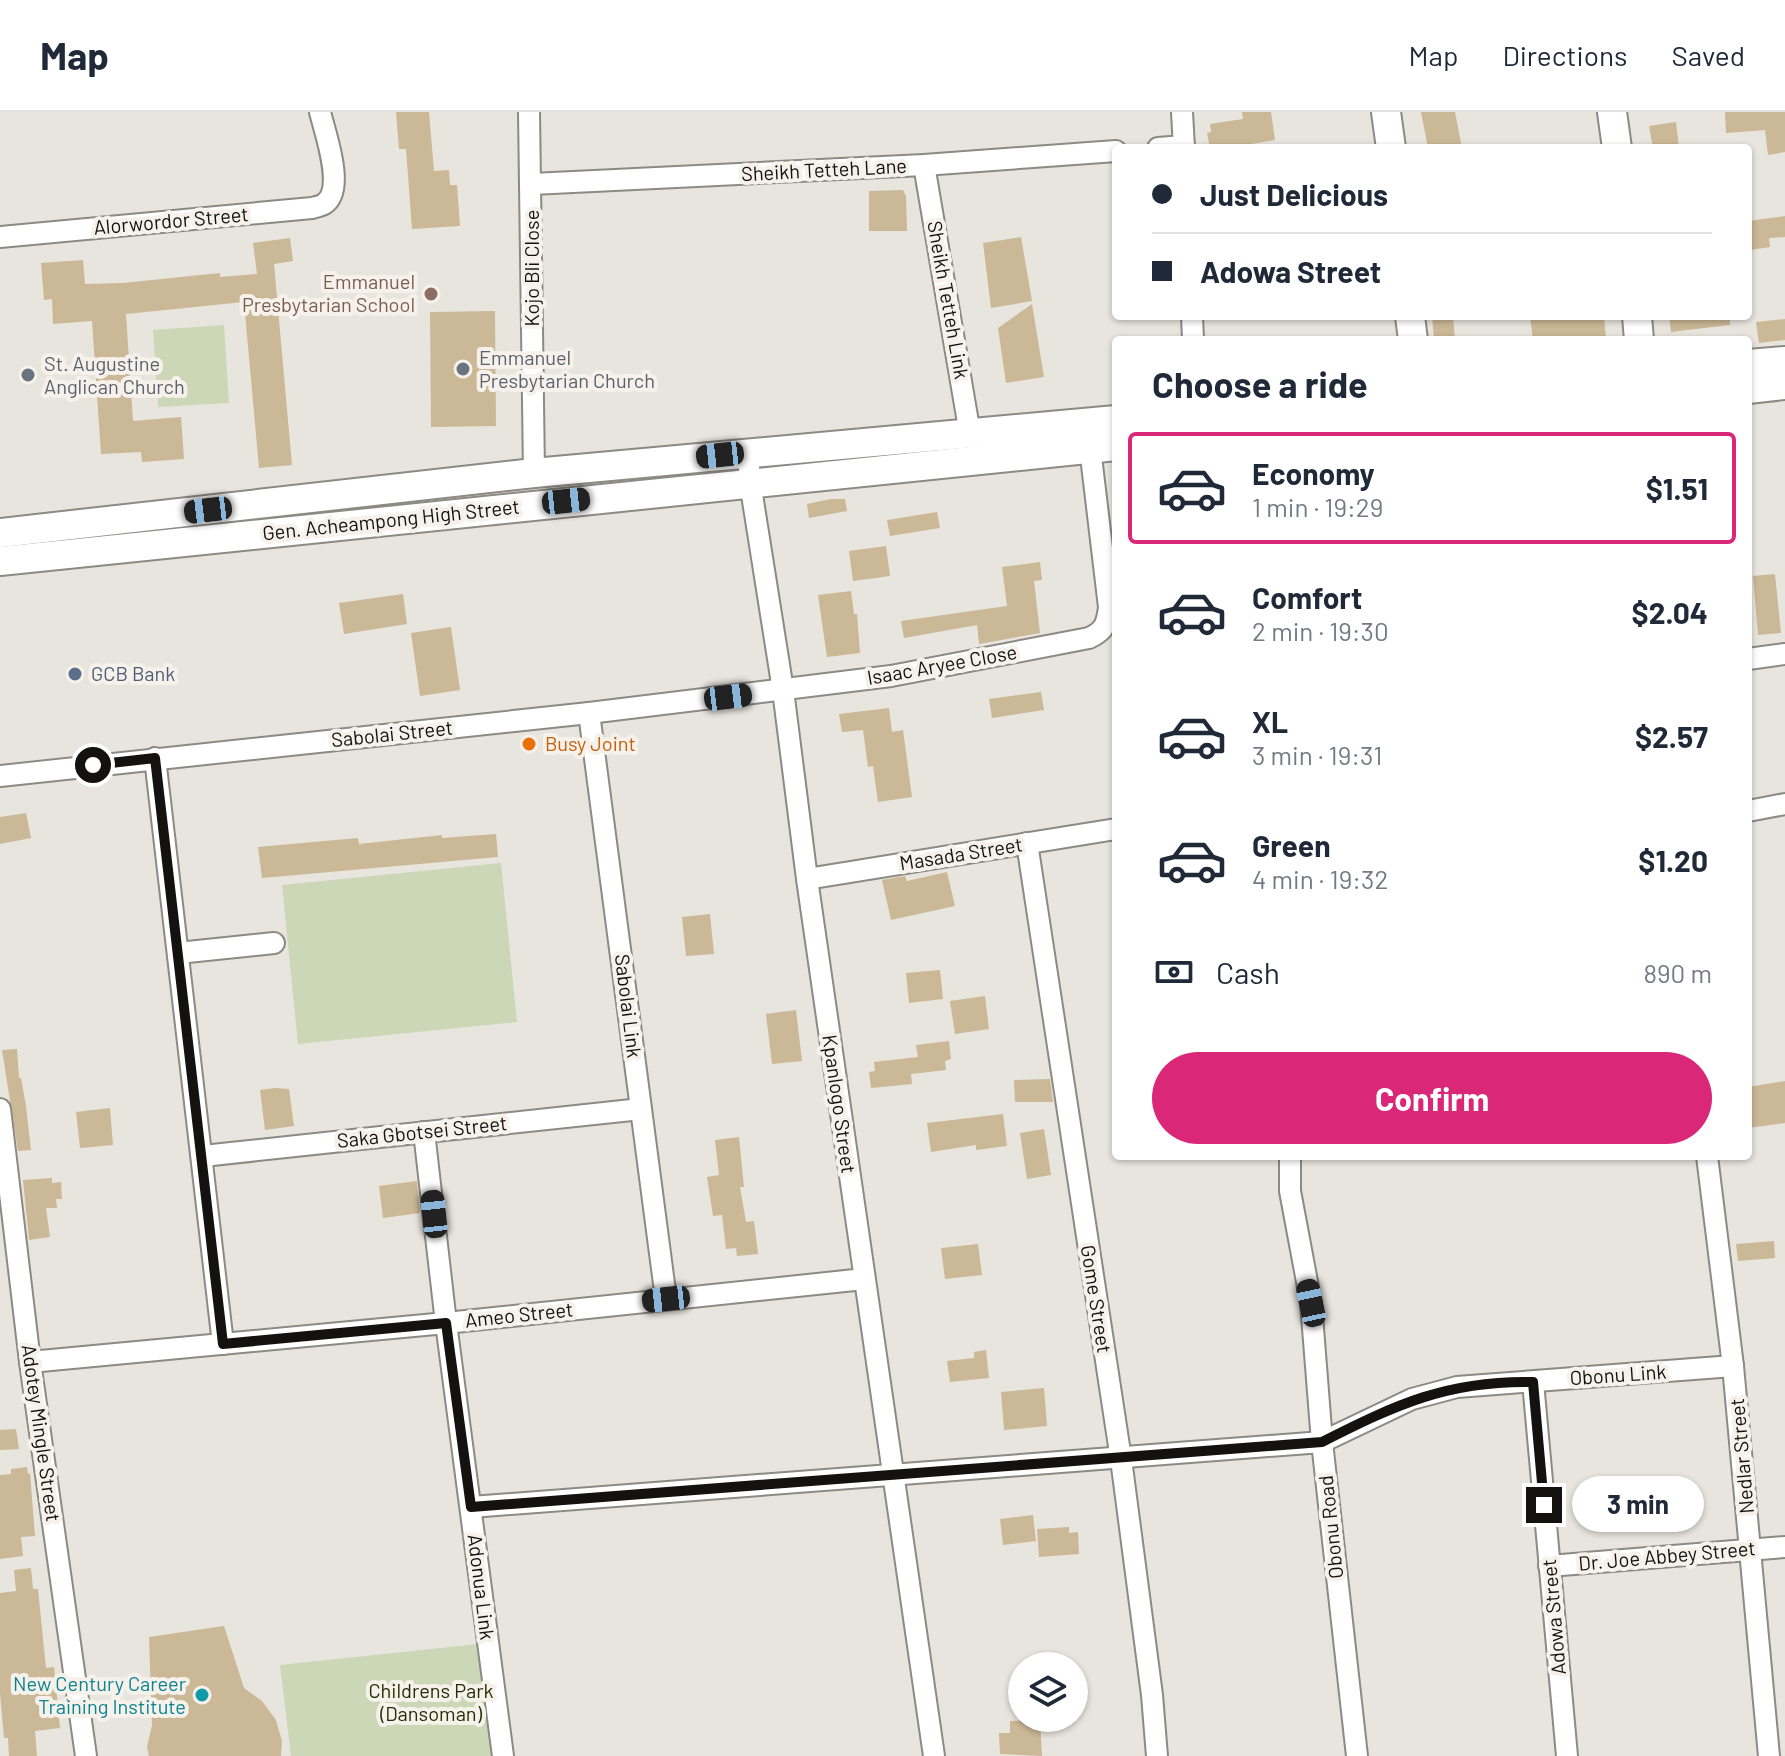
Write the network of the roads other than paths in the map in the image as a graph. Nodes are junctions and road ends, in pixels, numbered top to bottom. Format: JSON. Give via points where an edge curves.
{"nodes":[{"id":1,"x":320,"y":112,"type":"edge"},
{"id":2,"x":529,"y":112,"type":"edge"},
{"id":3,"x":1182,"y":112,"type":"edge"},
{"id":4,"x":1386,"y":112,"type":"edge"},
{"id":5,"x":1612,"y":112,"type":"edge"},
{"id":6,"x":1184,"y":144,"type":"edge"},
{"id":7,"x":1390,"y":144,"type":"edge"},
{"id":8,"x":1616,"y":144,"type":"edge"},
{"id":9,"x":1112,"y":151,"type":"edge"},
{"id":10,"x":924,"y":165,"type":"junction"},
{"id":11,"x":532,"y":184,"type":"junction"},
{"id":12,"x":0,"y":237,"type":"edge"},
{"id":13,"x":1785,"y":361,"type":"edge"},
{"id":14,"x":1752,"y":364,"type":"edge"},
{"id":15,"x":1785,"y":385,"type":"edge"},
{"id":16,"x":1752,"y":389,"type":"edge"},
{"id":17,"x":1112,"y":420,"type":"edge"},
{"id":18,"x":970,"y":434,"type":"junction"},
{"id":19,"x":1103,"y":447,"type":"edge"},
{"id":20,"x":748,"y":452,"type":"junction"},
{"id":21,"x":534,"y":473,"type":"junction"},
{"id":22,"x":750,"y":482,"type":"junction"},
{"id":23,"x":0,"y":533,"type":"edge"},
{"id":24,"x":0,"y":561,"type":"edge"},
{"id":25,"x":1785,"y":654,"type":"edge"},
{"id":26,"x":1752,"y":658,"type":"edge"},
{"id":27,"x":783,"y":690,"type":"junction"},
{"id":28,"x":589,"y":713,"type":"junction"},
{"id":29,"x":155,"y":758,"type":"junction"},
{"id":30,"x":0,"y":776,"type":"edge"},
{"id":31,"x":1785,"y":804,"type":"edge"},
{"id":32,"x":1752,"y":810,"type":"edge"},
{"id":33,"x":1112,"y":830,"type":"edge"},
{"id":34,"x":1027,"y":843,"type":"junction"},
{"id":35,"x":807,"y":879,"type":"junction"},
{"id":36,"x":274,"y":943,"type":"dead end"},
{"id":37,"x":178,"y":953,"type":"junction"},
{"id":38,"x":0,"y":1109,"type":"edge"},
{"id":39,"x":641,"y":1109,"type":"junction"},
{"id":40,"x":424,"y":1132,"type":"junction"},
{"id":41,"x":203,"y":1156,"type":"junction"},
{"id":42,"x":1290,"y":1160,"type":"edge"},
{"id":43,"x":1707,"y":1160,"type":"edge"},
{"id":44,"x":4,"y":1171,"type":"edge"},
{"id":45,"x":864,"y":1279,"type":"junction"},
{"id":46,"x":666,"y":1299,"type":"junction"},
{"id":47,"x":446,"y":1323,"type":"junction"},
{"id":48,"x":223,"y":1344,"type":"junction"},
{"id":49,"x":30,"y":1362,"type":"junction"},
{"id":50,"x":1733,"y":1366,"type":"junction"},
{"id":51,"x":1533,"y":1382,"type":"junction"},
{"id":52,"x":1322,"y":1442,"type":"junction"},
{"id":53,"x":1121,"y":1459,"type":"junction"},
{"id":54,"x":893,"y":1475,"type":"junction"},
{"id":55,"x":471,"y":1507,"type":"junction"},
{"id":56,"x":1785,"y":1547,"type":"edge"},
{"id":57,"x":1750,"y":1549,"type":"junction"},
{"id":58,"x":1549,"y":1566,"type":"junction"},
{"id":59,"x":1774,"y":1753,"type":"edge"},
{"id":60,"x":86,"y":1756,"type":"edge"},
{"id":61,"x":503,"y":1756,"type":"edge"},
{"id":62,"x":934,"y":1756,"type":"edge"},
{"id":63,"x":1157,"y":1756,"type":"edge"},
{"id":64,"x":1357,"y":1756,"type":"edge"},
{"id":65,"x":1567,"y":1756,"type":"edge"}],
"edges":[{"from":1,"to":12,"type":"street","name":"Alorwordor Street","via":[[333,168],[334,191],[326,203]]},
{"from":2,"to":11,"type":"street","name":"Kojo Bli Close"},
{"from":3,"to":6,"type":"street"},
{"from":4,"to":7,"type":"main road"},
{"from":5,"to":8,"type":"main road"},
{"from":9,"to":10,"type":"street","name":"Sheikh Tetteh Lane"},
{"from":10,"to":11,"type":"street","name":"Sheikh Tetteh Lane"},
{"from":10,"to":18,"type":"street","name":"Sheikh Tetteh Link"},
{"from":11,"to":21,"type":"street","name":"Kojo Bli Close"},
{"from":13,"to":14,"type":"main road"},
{"from":15,"to":16,"type":"main road"},
{"from":17,"to":18,"type":"main road","name":"Gen. Acheampong High Street"},
{"from":18,"to":20,"type":"main road","name":"Gen. Acheampong High Street"},
{"from":19,"to":22,"type":"main road","name":"Gen. Acheampong High Street"},
{"from":19,"to":27,"type":"street","name":"Isaac Aryee Close","via":[[1109,607],[1100,633],[891,676]]},
{"from":20,"to":21,"type":"main road","name":"Gen. Acheampong High Street"},
{"from":20,"to":22,"type":"street","name":"Kpanlogo Street"},
{"from":21,"to":23,"type":"main road","name":"Gen. Acheampong High Street"},
{"from":22,"to":24,"type":"main road","name":"Gen. Acheampong High Street"},
{"from":22,"to":27,"type":"street","name":"Kpanlogo Street"},
{"from":25,"to":26,"type":"street"},
{"from":27,"to":28,"type":"street","name":"Sabolai Street"},
{"from":27,"to":35,"type":"street","name":"Kpanlogo Street"},
{"from":28,"to":29,"type":"street","name":"Sabolai Street"},
{"from":28,"to":39,"type":"street","name":"Sabolai Link"},
{"from":29,"to":30,"type":"street","name":"Sabolai Street"},
{"from":29,"to":37,"type":"street"},
{"from":31,"to":32,"type":"street"},
{"from":33,"to":34,"type":"street","name":"Masada Street"},
{"from":34,"to":35,"type":"street","name":"Masada Street"},
{"from":34,"to":53,"type":"street","name":"Gome Street"},
{"from":35,"to":45,"type":"street","name":"Kpanlogo Street"},
{"from":36,"to":37,"type":"street"},
{"from":37,"to":41,"type":"street"},
{"from":38,"to":44,"type":"street","name":"Adotey Mingle Street"},
{"from":39,"to":40,"type":"street","name":"Saka Gbotsei Street"},
{"from":39,"to":46,"type":"street","name":"Sabolai Link"},
{"from":40,"to":41,"type":"street","name":"Saka Gbotsei Street"},
{"from":40,"to":47,"type":"street","name":"Adonua Link"},
{"from":41,"to":48,"type":"street"},
{"from":42,"to":52,"type":"street","name":"Obonu Road","via":[[1292,1205],[1311,1303]]},
{"from":43,"to":50,"type":"street","name":"Nedlar Street"},
{"from":44,"to":49,"type":"street","name":"Adotey Mingle Street"},
{"from":45,"to":46,"type":"street","name":"Ameo Street"},
{"from":45,"to":54,"type":"street","name":"Kpanlogo Street"},
{"from":46,"to":47,"type":"street","name":"Ameo Street"},
{"from":47,"to":48,"type":"street","name":"Ameo Street"},
{"from":47,"to":55,"type":"street","name":"Adonua Link"},
{"from":48,"to":49,"type":"street","name":"Ameo Street"},
{"from":49,"to":60,"type":"street","name":"Adotey Mingle Street"},
{"from":50,"to":51,"type":"street","name":"Obonu Link"},
{"from":50,"to":57,"type":"street","name":"Nedlar Street"},
{"from":51,"to":52,"type":"street","name":"Obonu Link","via":[[1457,1387],[1412,1399]]},
{"from":51,"to":58,"type":"street","name":"Adowa Street"},
{"from":52,"to":53,"type":"street"},
{"from":52,"to":64,"type":"street","name":"Obonu Road"},
{"from":53,"to":54,"type":"street"},
{"from":53,"to":63,"type":"street","name":"Gome Street"},
{"from":54,"to":55,"type":"street"},
{"from":54,"to":62,"type":"street","name":"Kpanlogo Street"},
{"from":55,"to":61,"type":"street","name":"Adonua Link"},
{"from":56,"to":57,"type":"street","name":"Dr. Joe Abbey Street"},
{"from":57,"to":58,"type":"street","name":"Dr. Joe Abbey Street"},
{"from":57,"to":59,"type":"street","name":"Nedlar Street"},
{"from":58,"to":65,"type":"street","name":"Adowa Street"}]}
